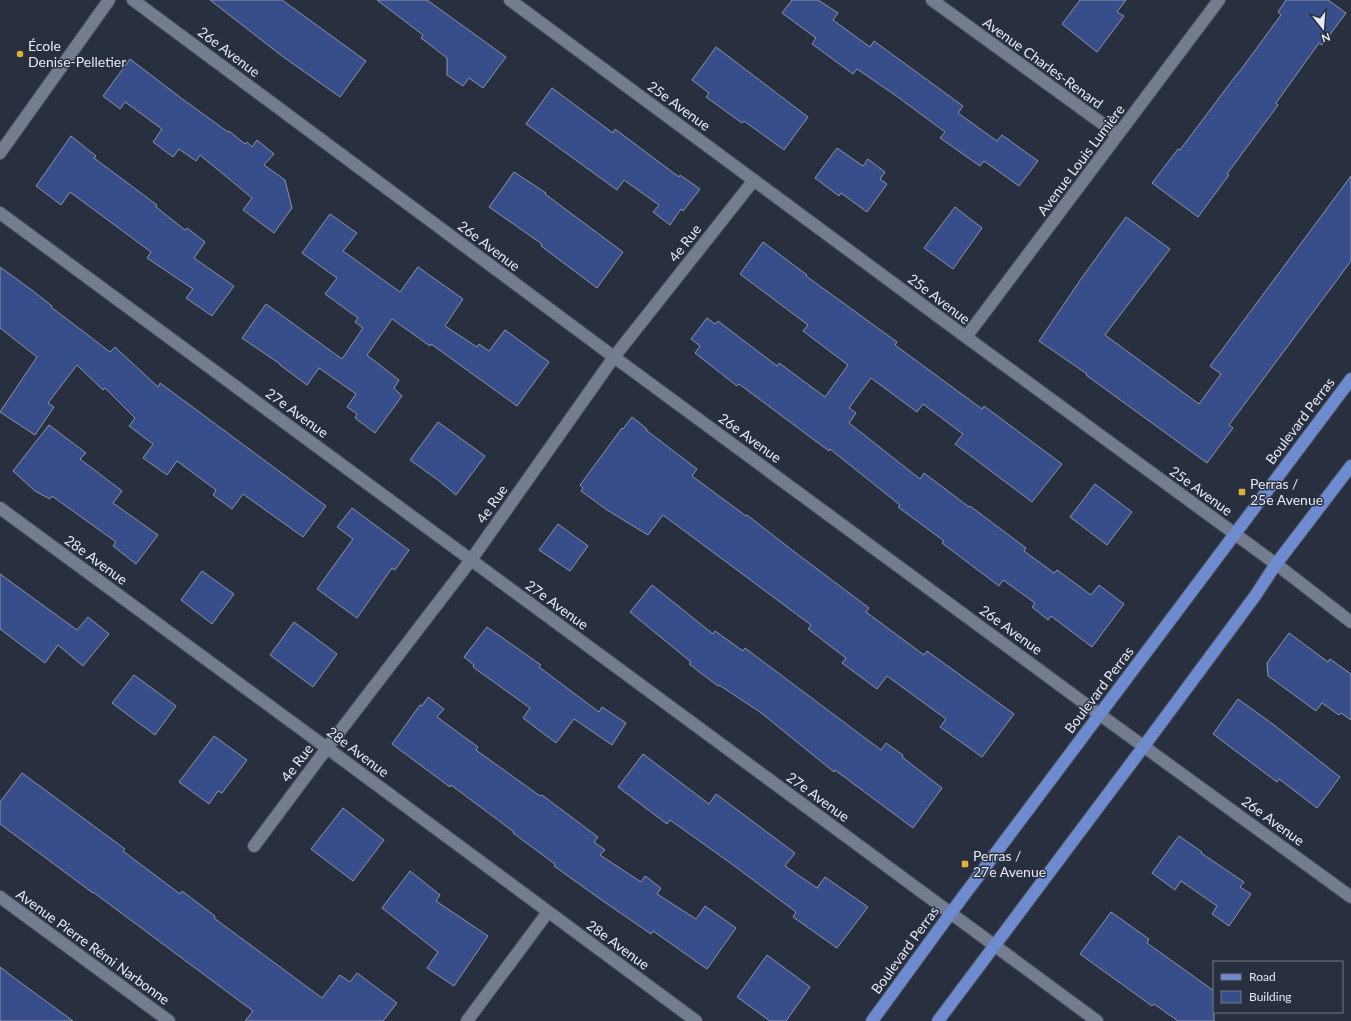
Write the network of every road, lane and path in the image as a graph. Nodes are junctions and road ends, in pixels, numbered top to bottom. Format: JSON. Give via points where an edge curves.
{"nodes":[{"id":1,"x":109,"y":0,"type":"edge"},
{"id":2,"x":133,"y":0,"type":"edge"},
{"id":3,"x":510,"y":0,"type":"edge"},
{"id":4,"x":932,"y":0,"type":"edge"},
{"id":5,"x":1219,"y":0,"type":"edge"},
{"id":6,"x":1118,"y":135,"type":"junction"},
{"id":7,"x":0,"y":153,"type":"edge"},
{"id":8,"x":754,"y":180,"type":"junction"},
{"id":9,"x":0,"y":213,"type":"edge"},
{"id":10,"x":966,"y":338,"type":"junction"},
{"id":11,"x":614,"y":357,"type":"junction"},
{"id":12,"x":1351,"y":379,"type":"edge"},
{"id":13,"x":1351,"y":466,"type":"edge"},
{"id":14,"x":0,"y":508,"type":"edge"},
{"id":15,"x":1235,"y":534,"type":"junction"},
{"id":16,"x":471,"y":560,"type":"junction"},
{"id":17,"x":1276,"y":564,"type":"junction"},
{"id":18,"x":1351,"y":622,"type":"edge"},
{"id":19,"x":1099,"y":714,"type":"junction"},
{"id":20,"x":1144,"y":746,"type":"junction"},
{"id":21,"x":327,"y":748,"type":"junction"},
{"id":22,"x":254,"y":846,"type":"dead end"},
{"id":23,"x":0,"y":897,"type":"edge"},
{"id":24,"x":1351,"y":897,"type":"edge"},
{"id":25,"x":548,"y":912,"type":"junction"},
{"id":26,"x":950,"y":914,"type":"junction"},
{"id":27,"x":994,"y":946,"type":"junction"},
{"id":28,"x":169,"y":1021,"type":"edge"},
{"id":29,"x":467,"y":1021,"type":"edge"},
{"id":30,"x":696,"y":1021,"type":"edge"},
{"id":31,"x":872,"y":1021,"type":"edge"},
{"id":32,"x":938,"y":1021,"type":"edge"},
{"id":33,"x":1097,"y":1021,"type":"edge"}],
"edges":[{"from":1,"to":7,"type":"street"},
{"from":2,"to":11,"type":"street","name":"26e Avenue"},
{"from":3,"to":8,"type":"street","name":"25e Avenue"},
{"from":4,"to":6,"type":"street","name":"Avenue Charles-Renard"},
{"from":5,"to":6,"type":"street","name":"Avenue Louis Lumière"},
{"from":6,"to":10,"type":"street","name":"Avenue Louis Lumière"},
{"from":8,"to":10,"type":"street","name":"25e Avenue"},
{"from":8,"to":11,"type":"street","name":"4e Rue"},
{"from":9,"to":16,"type":"street","name":"27e Avenue"},
{"from":10,"to":15,"type":"street","name":"25e Avenue"},
{"from":11,"to":16,"type":"street","name":"4e Rue"},
{"from":11,"to":19,"type":"street","name":"26e Avenue"},
{"from":12,"to":15,"type":"main road","name":"Boulevard Perras"},
{"from":13,"to":17,"type":"main road"},
{"from":14,"to":21,"type":"street","name":"28e Avenue"},
{"from":15,"to":17,"type":"street","name":"25e Avenue"},
{"from":15,"to":19,"type":"main road","name":"Boulevard Perras"},
{"from":16,"to":21,"type":"street","name":"4e Rue"},
{"from":16,"to":26,"type":"street","name":"27e Avenue"},
{"from":17,"to":18,"type":"street","name":"25e Avenue"},
{"from":17,"to":20,"type":"main road"},
{"from":19,"to":20,"type":"street","name":"26e Avenue"},
{"from":19,"to":26,"type":"main road","name":"Boulevard Perras"},
{"from":20,"to":24,"type":"street","name":"26e Avenue"},
{"from":20,"to":27,"type":"main road"},
{"from":21,"to":22,"type":"street","name":"4e Rue"},
{"from":21,"to":25,"type":"street","name":"28e Avenue"},
{"from":23,"to":28,"type":"street","name":"Avenue Pierre Rémi Narbonne"},
{"from":25,"to":29,"type":"street"},
{"from":25,"to":30,"type":"street","name":"28e Avenue"},
{"from":26,"to":27,"type":"street","name":"27e Avenue"},
{"from":26,"to":31,"type":"main road","name":"Boulevard Perras"},
{"from":27,"to":32,"type":"main road"},
{"from":27,"to":33,"type":"street","name":"27e Avenue"}]}
